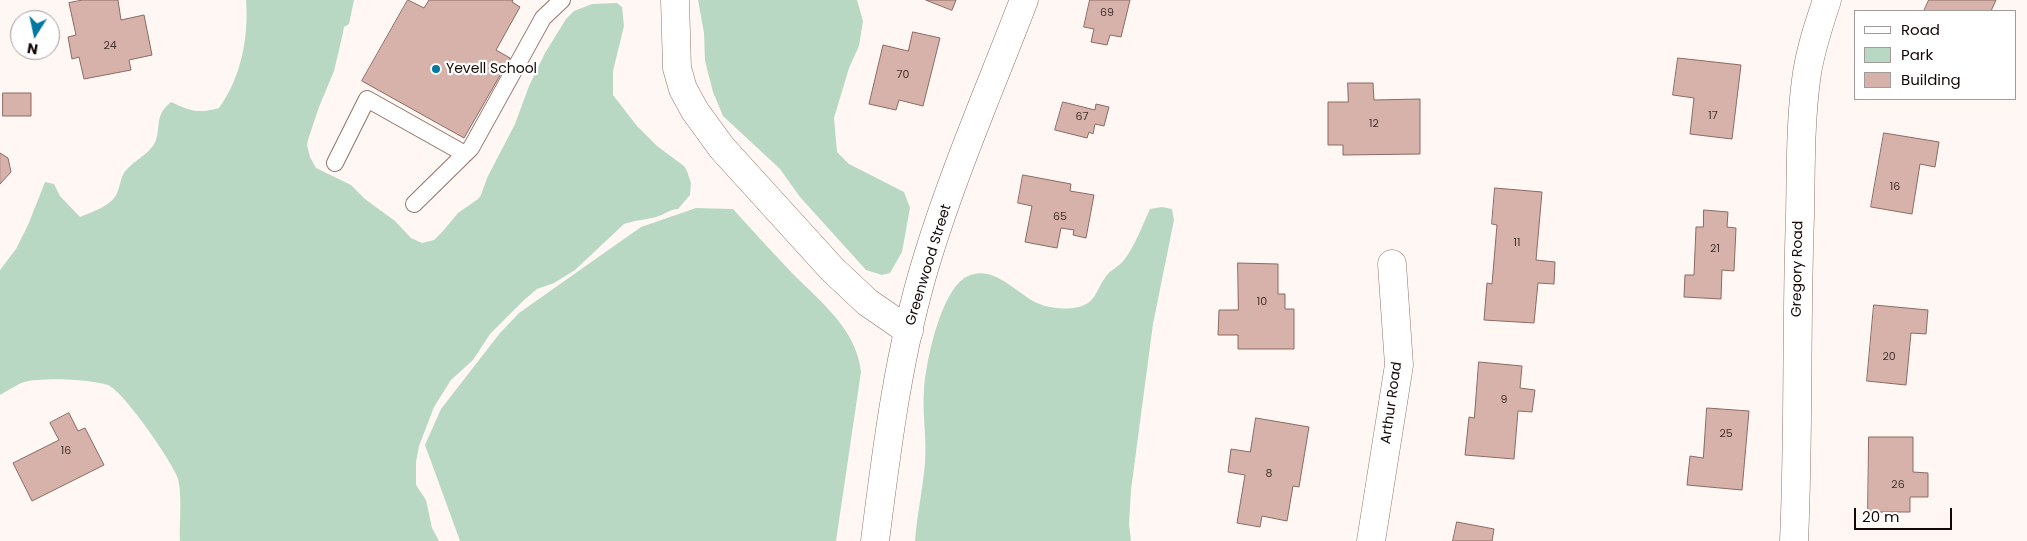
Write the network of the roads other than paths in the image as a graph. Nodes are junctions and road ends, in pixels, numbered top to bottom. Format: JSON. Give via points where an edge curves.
{"nodes":[{"id":1,"x":562,"y":0,"type":"edge"},
{"id":2,"x":675,"y":0,"type":"edge"},
{"id":3,"x":1024,"y":0,"type":"edge"},
{"id":4,"x":1827,"y":0,"type":"edge"},
{"id":5,"x":465,"y":154,"type":"junction"},
{"id":6,"x":334,"y":163,"type":"dead end"},
{"id":7,"x":414,"y":204,"type":"dead end"},
{"id":8,"x":1392,"y":264,"type":"dead end"},
{"id":9,"x":909,"y":331,"type":"junction"},
{"id":10,"x":875,"y":541,"type":"edge"},
{"id":11,"x":1371,"y":541,"type":"edge"},
{"id":12,"x":1794,"y":541,"type":"edge"}],
"edges":[{"from":1,"to":5,"type":"lane","via":[[543,18]]},
{"from":2,"to":9,"type":"street","via":[[677,68],[683,89],[695,111],[722,148],[832,269],[872,306]]},
{"from":3,"to":9,"type":"street","name":"Greenwood Street","via":[[940,221]]},
{"from":4,"to":12,"type":"street","name":"Gregory Road","via":[[1817,29],[1804,105],[1797,292]]},
{"from":5,"to":6,"type":"lane","via":[[367,99]]},
{"from":5,"to":7,"type":"lane"},
{"from":8,"to":11,"type":"street","name":"Arthur Road","via":[[1400,365]]},
{"from":9,"to":10,"type":"street","name":"Greenwood Street"}]}
